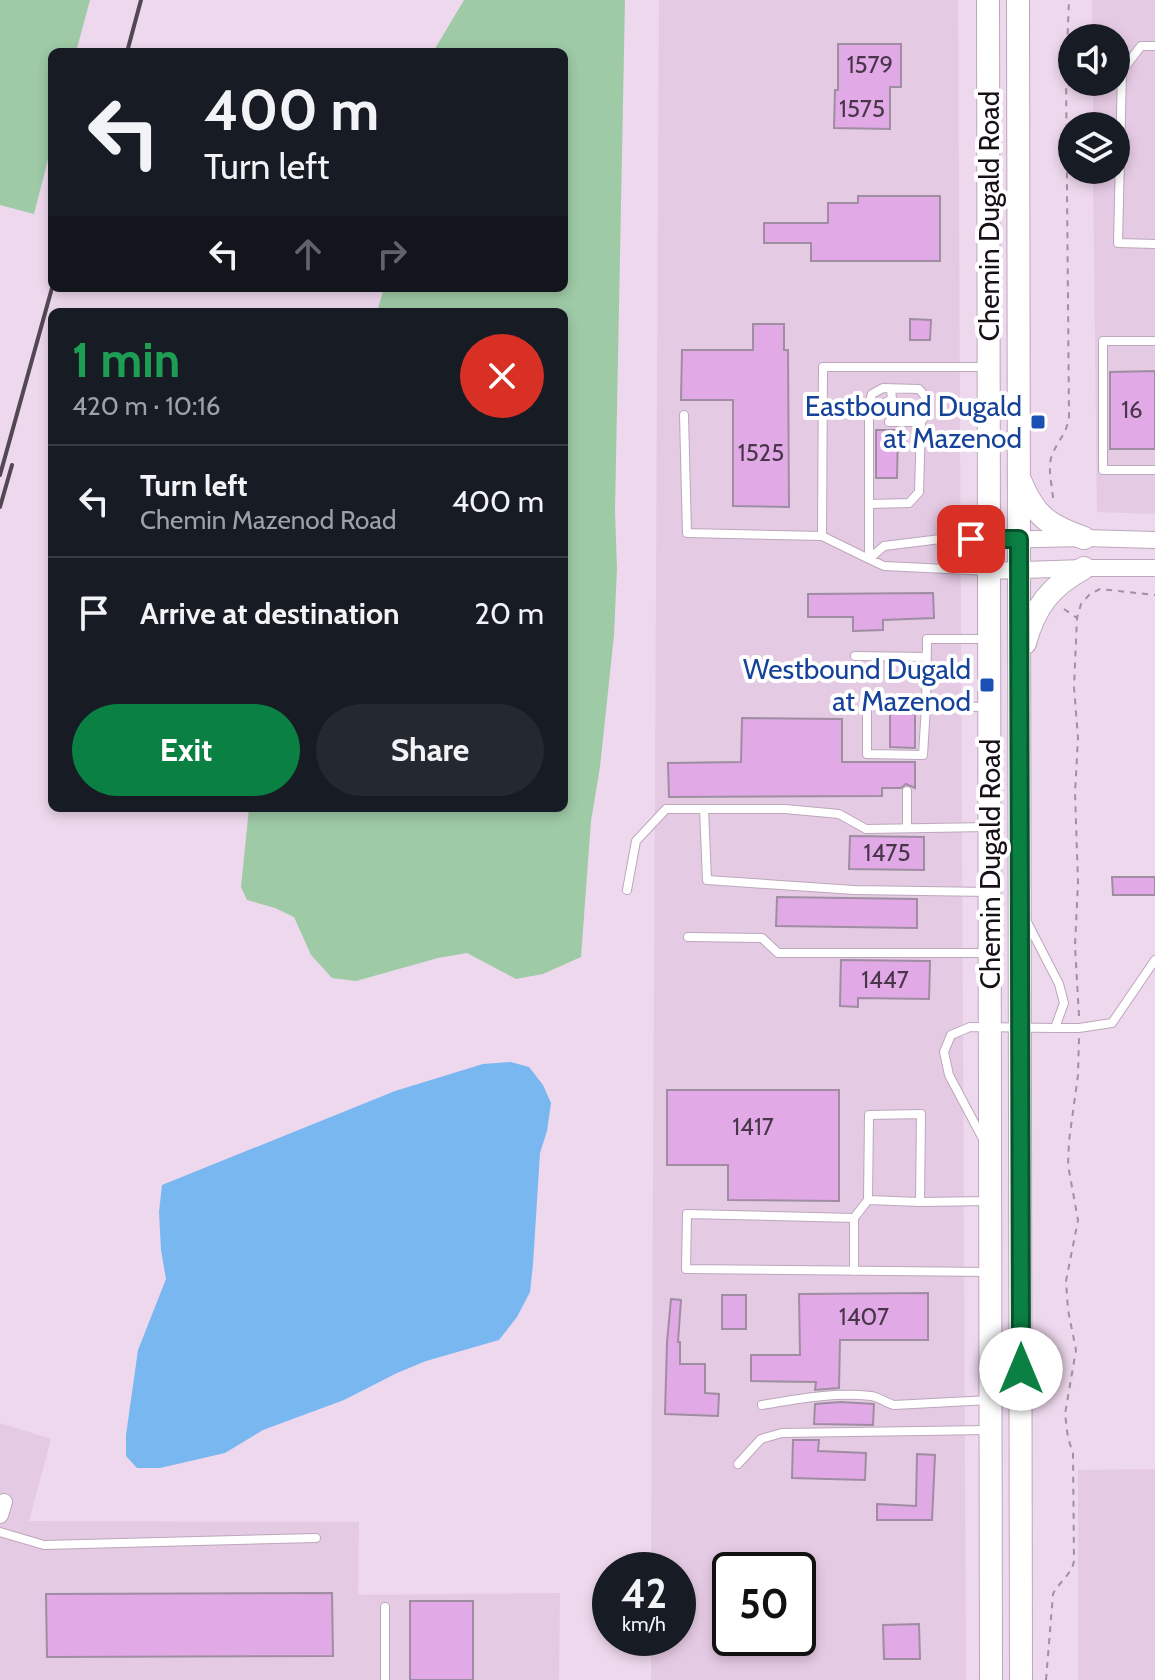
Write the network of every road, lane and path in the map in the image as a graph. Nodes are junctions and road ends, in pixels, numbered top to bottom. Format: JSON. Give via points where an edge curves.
{"nodes":[{"id":1,"x":988,"y":0,"type":"edge"},
{"id":2,"x":1018,"y":0,"type":"edge"},
{"id":3,"x":1069,"y":0,"type":"edge"},
{"id":4,"x":1155,"y":46,"type":"edge"},
{"id":5,"x":1155,"y":244,"type":"edge"},
{"id":6,"x":1155,"y":341,"type":"edge"},
{"id":7,"x":990,"y":367,"type":"junction"},
{"id":8,"x":684,"y":415,"type":"dead end"},
{"id":9,"x":889,"y":422,"type":"dead end"},
{"id":10,"x":921,"y":422,"type":"junction"},
{"id":11,"x":1155,"y":470,"type":"edge"},
{"id":12,"x":1018,"y":477,"type":"junction"},
{"id":13,"x":870,"y":504,"type":"junction"},
{"id":14,"x":1051,"y":504,"type":"dead end"},
{"id":15,"x":822,"y":536,"type":"junction"},
{"id":16,"x":1084,"y":538,"type":"junction"},
{"id":17,"x":1019,"y":539,"type":"junction"},
{"id":18,"x":989,"y":540,"type":"junction"},
{"id":19,"x":1155,"y":540,"type":"edge"},
{"id":20,"x":869,"y":559,"type":"junction"},
{"id":21,"x":1084,"y":568,"type":"junction"},
{"id":22,"x":1155,"y":568,"type":"edge"},
{"id":23,"x":1019,"y":569,"type":"junction"},
{"id":24,"x":989,"y":571,"type":"junction"},
{"id":25,"x":1155,"y":595,"type":"edge"},
{"id":26,"x":1054,"y":602,"type":"dead end"},
{"id":27,"x":1077,"y":618,"type":"junction"},
{"id":28,"x":989,"y":639,"type":"junction"},
{"id":29,"x":855,"y":656,"type":"dead end"},
{"id":30,"x":926,"y":657,"type":"junction"},
{"id":31,"x":1018,"y":667,"type":"junction"},
{"id":32,"x":926,"y":706,"type":"junction"},
{"id":33,"x":990,"y":707,"type":"junction"},
{"id":34,"x":907,"y":791,"type":"dead end"},
{"id":35,"x":704,"y":809,"type":"junction"},
{"id":36,"x":989,"y":827,"type":"junction"},
{"id":37,"x":907,"y":828,"type":"junction"},
{"id":38,"x":627,"y":890,"type":"dead end"},
{"id":39,"x":989,"y":892,"type":"junction"},
{"id":40,"x":1019,"y":907,"type":"junction"},
{"id":41,"x":688,"y":937,"type":"dead end"},
{"id":42,"x":990,"y":953,"type":"junction"},
{"id":43,"x":1155,"y":960,"type":"edge"},
{"id":44,"x":990,"y":1027,"type":"junction"},
{"id":45,"x":1021,"y":1028,"type":"junction"},
{"id":46,"x":1055,"y":1028,"type":"junction"},
{"id":47,"x":1079,"y":1028,"type":"junction"},
{"id":48,"x":990,"y":1153,"type":"junction"},
{"id":49,"x":868,"y":1200,"type":"junction"},
{"id":50,"x":990,"y":1201,"type":"junction"},
{"id":51,"x":920,"y":1202,"type":"junction"},
{"id":52,"x":854,"y":1218,"type":"junction"},
{"id":53,"x":854,"y":1271,"type":"junction"},
{"id":54,"x":990,"y":1272,"type":"junction"},
{"id":55,"x":991,"y":1400,"type":"junction"},
{"id":56,"x":762,"y":1405,"type":"dead end"},
{"id":57,"x":991,"y":1430,"type":"junction"},
{"id":58,"x":738,"y":1464,"type":"dead end"},
{"id":59,"x":0,"y":1532,"type":"edge"},
{"id":60,"x":316,"y":1538,"type":"dead end"},
{"id":61,"x":385,"y":1607,"type":"dead end"},
{"id":62,"x":385,"y":1680,"type":"edge"},
{"id":63,"x":991,"y":1680,"type":"edge"},
{"id":64,"x":1021,"y":1680,"type":"edge"},
{"id":65,"x":1046,"y":1680,"type":"edge"}],
"edges":[{"from":1,"to":7,"type":"main road","name":"Chemin Dugald Road"},
{"from":2,"to":12,"type":"main road","name":"Chemin Dugald Road"},
{"from":3,"to":14,"type":"path","via":[[1069,416],[1051,460]]},
{"from":4,"to":5,"type":"lane","via":[[1141,46],[1122,71],[1118,243]]},
{"from":6,"to":11,"type":"lane","via":[[1103,341],[1103,470]]},
{"from":7,"to":15,"type":"lane","via":[[823,367]]},
{"from":7,"to":18,"type":"main road","name":"Chemin Dugald Road"},
{"from":8,"to":15,"type":"lane","via":[[687,533]]},
{"from":9,"to":10,"type":"lane"},
{"from":10,"to":13,"type":"lane","via":[[919,492],[909,503]]},
{"from":10,"to":13,"type":"lane","via":[[929,405],[919,389],[891,389],[892,399],[878,407],[869,404]]},
{"from":12,"to":16,"type":"main road","via":[[1042,517],[1057,529]]},
{"from":12,"to":17,"type":"main road","name":"Chemin Dugald Road"},
{"from":13,"to":20,"type":"lane"},
{"from":15,"to":20,"type":"lane"},
{"from":16,"to":17,"type":"street"},
{"from":16,"to":19,"type":"street"},
{"from":17,"to":18,"type":"street"},
{"from":17,"to":23,"type":"main road","name":"Chemin Dugald Road"},
{"from":18,"to":20,"type":"lane","via":[[949,538],[884,546]]},
{"from":18,"to":24,"type":"main road","name":"Chemin Dugald Road"},
{"from":20,"to":24,"type":"lane","via":[[884,566]]},
{"from":21,"to":22,"type":"street"},
{"from":21,"to":23,"type":"street"},
{"from":21,"to":31,"type":"main road","via":[[1047,596],[1030,625]]},
{"from":23,"to":24,"type":"street"},
{"from":23,"to":31,"type":"main road","name":"Chemin Dugald Road"},
{"from":24,"to":28,"type":"main road","name":"Chemin Dugald Road"},
{"from":25,"to":27,"type":"path","via":[[1100,589],[1081,604]]},
{"from":26,"to":27,"type":"path"},
{"from":27,"to":47,"type":"path"},
{"from":28,"to":30,"type":"lane","via":[[927,639]]},
{"from":28,"to":33,"type":"main road","name":"Chemin Dugald Road"},
{"from":29,"to":30,"type":"lane"},
{"from":30,"to":32,"type":"lane"},
{"from":31,"to":40,"type":"main road","name":"Chemin Dugald Road"},
{"from":32,"to":32,"type":"lane","via":[[867,705],[867,754],[923,755]]},
{"from":32,"to":33,"type":"lane"},
{"from":33,"to":36,"type":"main road","name":"Chemin Dugald Road"},
{"from":34,"to":37,"type":"lane"},
{"from":35,"to":37,"type":"lane","via":[[839,814],[866,829]]},
{"from":35,"to":38,"type":"lane","via":[[666,809],[636,841]]},
{"from":35,"to":39,"type":"lane","via":[[707,880]]},
{"from":36,"to":37,"type":"lane"},
{"from":36,"to":39,"type":"main road","name":"Chemin Dugald Road"},
{"from":39,"to":42,"type":"main road","name":"Chemin Dugald Road"},
{"from":40,"to":45,"type":"main road","name":"Chemin Dugald Road"},
{"from":40,"to":46,"type":"lane","via":[[1059,984],[1064,1003]]},
{"from":41,"to":42,"type":"lane","via":[[762,938],[778,953]]},
{"from":42,"to":44,"type":"main road","name":"Chemin Dugald Road"},
{"from":43,"to":47,"type":"lane","via":[[1112,1023]]},
{"from":44,"to":45,"type":"lane"},
{"from":44,"to":48,"type":"main road","name":"Chemin Dugald Road"},
{"from":44,"to":48,"type":"lane","via":[[970,1027],[951,1035],[944,1052],[949,1075]]},
{"from":45,"to":46,"type":"lane"},
{"from":45,"to":64,"type":"main road","name":"Chemin Dugald Road"},
{"from":46,"to":47,"type":"lane"},
{"from":47,"to":65,"type":"path","via":[[1068,1165],[1078,1220],[1066,1281],[1076,1350],[1065,1414],[1073,1453],[1074,1561],[1053,1594]]},
{"from":48,"to":50,"type":"main road","name":"Chemin Dugald Road"},
{"from":49,"to":51,"type":"lane"},
{"from":49,"to":51,"type":"lane","via":[[869,1115],[921,1114]]},
{"from":49,"to":52,"type":"lane"},
{"from":50,"to":51,"type":"lane"},
{"from":50,"to":54,"type":"main road","name":"Chemin Dugald Road"},
{"from":52,"to":53,"type":"lane"},
{"from":52,"to":53,"type":"lane","via":[[687,1214],[686,1269]]},
{"from":53,"to":54,"type":"lane"},
{"from":54,"to":55,"type":"main road","name":"Chemin Dugald Road"},
{"from":55,"to":56,"type":"lane","via":[[894,1405],[875,1396],[816,1396]]},
{"from":55,"to":57,"type":"main road","name":"Chemin Dugald Road"},
{"from":57,"to":58,"type":"lane","via":[[782,1433],[761,1439]]},
{"from":57,"to":63,"type":"main road","name":"Chemin Dugald Road"},
{"from":59,"to":60,"type":"lane","via":[[44,1545]]},
{"from":61,"to":62,"type":"lane"}]}
